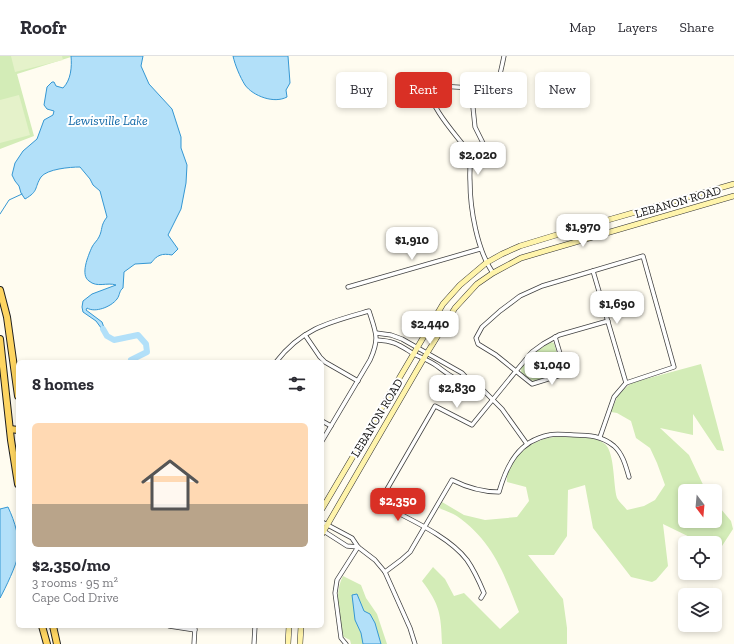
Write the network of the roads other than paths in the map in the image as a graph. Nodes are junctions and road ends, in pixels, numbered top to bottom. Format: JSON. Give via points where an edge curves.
{"nodes":[{"id":1,"x":504,"y":56,"type":"edge"},
{"id":2,"x":500,"y":72,"type":"edge"},
{"id":3,"x":436,"y":108,"type":"edge"},
{"id":4,"x":473,"y":108,"type":"edge"},
{"id":5,"x":471,"y":166,"type":"junction"},
{"id":6,"x":734,"y":184,"type":"edge"},
{"id":7,"x":734,"y":196,"type":"edge"},
{"id":8,"x":480,"y":249,"type":"junction"},
{"id":9,"x":486,"y":263,"type":"junction"},
{"id":10,"x":593,"y":271,"type":"junction"},
{"id":11,"x":493,"y":273,"type":"junction"},
{"id":12,"x":348,"y":287,"type":"dead end"},
{"id":13,"x":0,"y":290,"type":"edge"},
{"id":14,"x":608,"y":321,"type":"junction"},
{"id":15,"x":376,"y":333,"type":"junction"},
{"id":16,"x":306,"y":334,"type":"junction"},
{"id":17,"x":555,"y":337,"type":"junction"},
{"id":18,"x":0,"y":339,"type":"edge"},
{"id":19,"x":377,"y":340,"type":"junction"},
{"id":20,"x":417,"y":347,"type":"junction"},
{"id":21,"x":428,"y":352,"type":"junction"},
{"id":22,"x":413,"y":353,"type":"junction"},
{"id":23,"x":424,"y":358,"type":"junction"},
{"id":24,"x":278,"y":360,"type":"edge"},
{"id":25,"x":323,"y":360,"type":"edge"},
{"id":26,"x":324,"y":361,"type":"edge"},
{"id":27,"x":516,"y":371,"type":"junction"},
{"id":28,"x":358,"y":381,"type":"junction"},
{"id":29,"x":16,"y":383,"type":"edge"},
{"id":30,"x":472,"y":384,"type":"junction"},
{"id":31,"x":626,"y":384,"type":"junction"},
{"id":32,"x":493,"y":399,"type":"junction"},
{"id":33,"x":324,"y":422,"type":"edge"},
{"id":34,"x":331,"y":426,"type":"junction"},
{"id":35,"x":16,"y":431,"type":"edge"},
{"id":36,"x":10,"y":432,"type":"junction"},
{"id":37,"x":600,"y":437,"type":"junction"},
{"id":38,"x":324,"y":438,"type":"edge"},
{"id":39,"x":527,"y":444,"type":"junction"},
{"id":40,"x":16,"y":471,"type":"edge"},
{"id":41,"x":629,"y":477,"type":"dead end"},
{"id":42,"x":324,"y":506,"type":"edge"},
{"id":43,"x":324,"y":524,"type":"edge"},
{"id":44,"x":425,"y":528,"type":"junction"},
{"id":45,"x":324,"y":533,"type":"edge"},
{"id":46,"x":358,"y":547,"type":"junction"},
{"id":47,"x":385,"y":572,"type":"junction"},
{"id":48,"x":481,"y":598,"type":"dead end"},
{"id":49,"x":43,"y":628,"type":"edge"},
{"id":50,"x":53,"y":628,"type":"edge"},
{"id":51,"x":195,"y":628,"type":"edge"},
{"id":52,"x":255,"y":628,"type":"edge"},
{"id":53,"x":288,"y":628,"type":"edge"},
{"id":54,"x":301,"y":628,"type":"edge"},
{"id":55,"x":47,"y":644,"type":"edge"},
{"id":56,"x":57,"y":644,"type":"edge"},
{"id":57,"x":194,"y":644,"type":"edge"},
{"id":58,"x":254,"y":644,"type":"edge"},
{"id":59,"x":288,"y":644,"type":"edge"},
{"id":60,"x":300,"y":644,"type":"edge"},
{"id":61,"x":346,"y":644,"type":"edge"},
{"id":62,"x":415,"y":644,"type":"edge"}],
"edges":[{"from":1,"to":2,"type":"street"},
{"from":3,"to":5,"type":"street","via":[[465,148]]},
{"from":4,"to":5,"type":"street","via":[[475,128],[483,148],[479,158]]},
{"from":5,"to":8,"type":"street","via":[[471,198]]},
{"from":6,"to":9,"type":"main road","name":"LEBANON ROAD","via":[[541,239]]},
{"from":7,"to":11,"type":"main road","name":"LEBANON ROAD","via":[[521,258]]},
{"from":8,"to":9,"type":"street"},
{"from":8,"to":12,"type":"street"},
{"from":9,"to":11,"type":"street"},
{"from":9,"to":20,"type":"main road","name":"LEBANON ROAD","via":[[460,285],[443,304]]},
{"from":10,"to":14,"type":"street"},
{"from":10,"to":27,"type":"street","via":[[542,286],[520,296],[482,327],[476,338],[478,344]]},
{"from":10,"to":31,"type":"street","via":[[643,256],[674,367]]},
{"from":11,"to":21,"type":"main road","name":"LEBANON ROAD","via":[[477,284],[455,308]]},
{"from":13,"to":29,"type":"main road"},
{"from":14,"to":17,"type":"street"},
{"from":14,"to":31,"type":"street"},
{"from":15,"to":16,"type":"street","via":[[369,311],[326,324]]},
{"from":15,"to":19,"type":"street"},
{"from":15,"to":20,"type":"street","via":[[391,335]]},
{"from":16,"to":24,"type":"street"},
{"from":16,"to":25,"type":"street"},
{"from":17,"to":27,"type":"street","via":[[532,352]]},
{"from":17,"to":27,"type":"street","via":[[564,374],[532,384]]},
{"from":18,"to":36,"type":"main road"},
{"from":19,"to":22,"type":"street","via":[[388,340]]},
{"from":19,"to":28,"type":"street","via":[[370,360]]},
{"from":20,"to":21,"type":"street"},
{"from":20,"to":22,"type":"main road","name":"LEBANON ROAD"},
{"from":21,"to":23,"type":"main road","name":"LEBANON ROAD"},
{"from":21,"to":30,"type":"street","via":[[462,373]]},
{"from":22,"to":23,"type":"street"},
{"from":22,"to":42,"type":"main road","name":"LEBANON ROAD"},
{"from":23,"to":30,"type":"street","via":[[449,376]]},
{"from":23,"to":43,"type":"main road","name":"LEBANON ROAD"},
{"from":26,"to":28,"type":"street"},
{"from":27,"to":32,"type":"street"},
{"from":28,"to":34,"type":"street"},
{"from":30,"to":32,"type":"street"},
{"from":31,"to":37,"type":"street","via":[[614,397]]},
{"from":32,"to":39,"type":"street"},
{"from":32,"to":44,"type":"street","via":[[472,425],[435,406],[379,503]]},
{"from":33,"to":34,"type":"street"},
{"from":34,"to":38,"type":"street"},
{"from":35,"to":36,"type":"main road"},
{"from":36,"to":40,"type":"main road"},
{"from":37,"to":39,"type":"street","via":[[551,434]]},
{"from":37,"to":41,"type":"street","via":[[615,447]]},
{"from":39,"to":44,"type":"street","via":[[508,466],[499,492],[474,489],[452,480]]},
{"from":43,"to":46,"type":"street","via":[[352,538]]},
{"from":44,"to":47,"type":"street","via":[[410,552]]},
{"from":44,"to":48,"type":"street","via":[[441,537],[466,559],[479,579],[484,593]]},
{"from":45,"to":46,"type":"street","via":[[347,546]]},
{"from":46,"to":47,"type":"street","via":[[375,560]]},
{"from":46,"to":61,"type":"street","via":[[337,580],[335,593],[341,638]]},
{"from":47,"to":62,"type":"street"},
{"from":49,"to":55,"type":"main road"},
{"from":50,"to":56,"type":"main road"},
{"from":51,"to":57,"type":"street"},
{"from":52,"to":58,"type":"street"},
{"from":53,"to":59,"type":"main road"},
{"from":54,"to":60,"type":"main road"}]}
